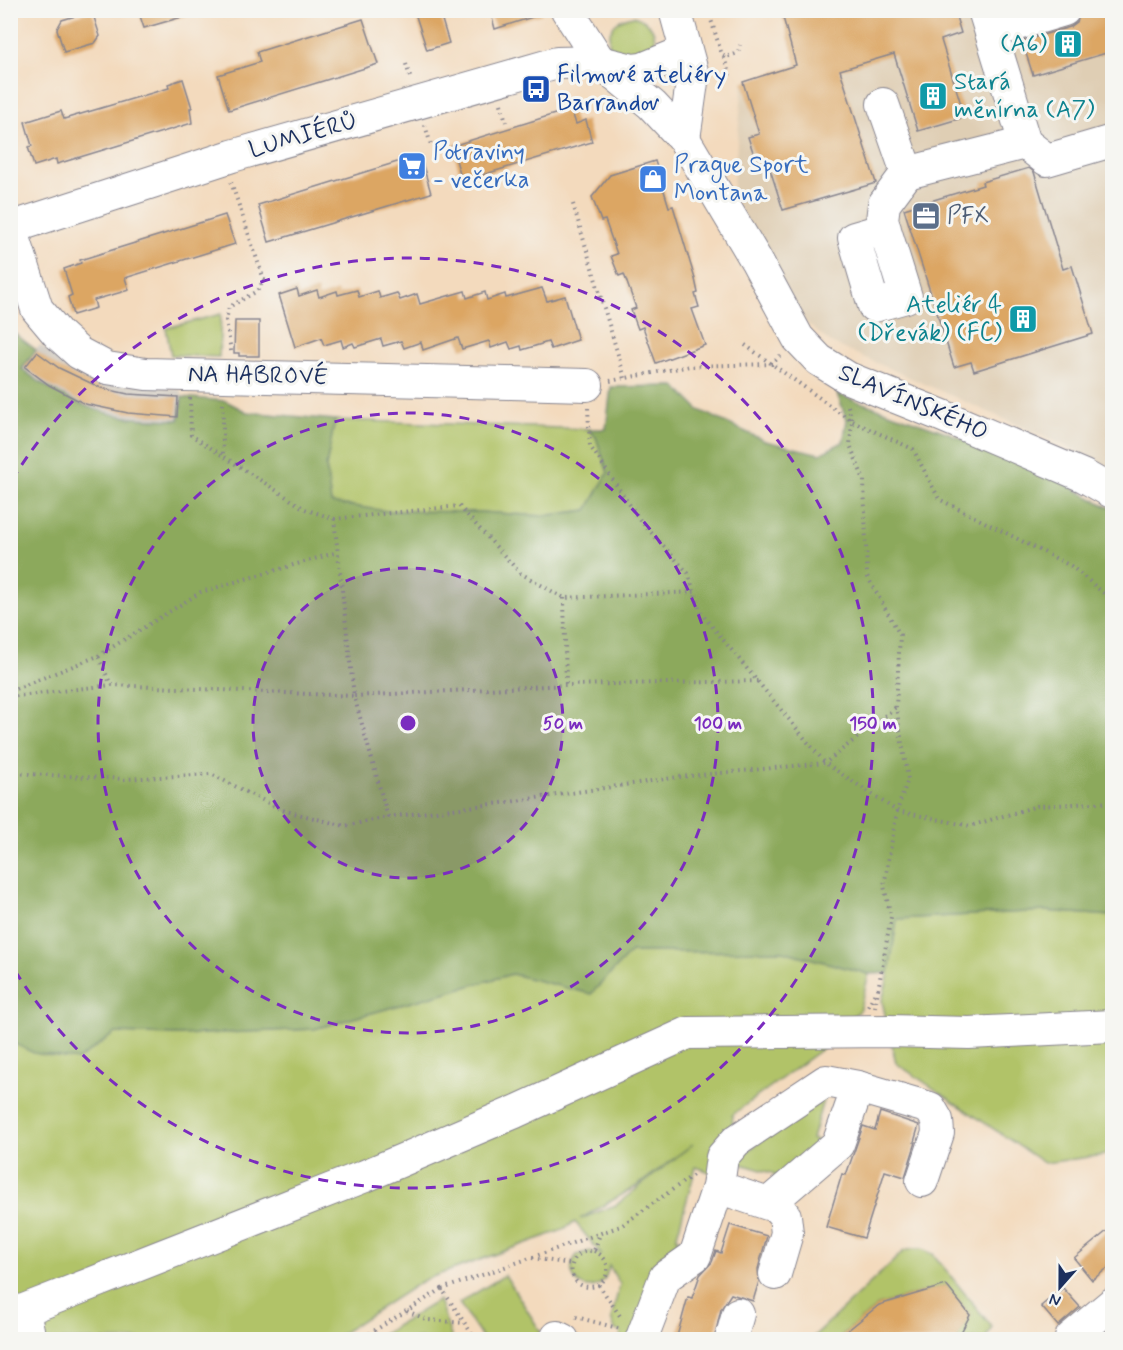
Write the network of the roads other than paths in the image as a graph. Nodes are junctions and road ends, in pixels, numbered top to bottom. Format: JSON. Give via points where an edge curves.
{"nodes":[{"id":1,"x":675,"y":10,"type":"edge"},
{"id":2,"x":1064,"y":10,"type":"edge"},
{"id":3,"x":568,"y":11,"type":"edge"},
{"id":4,"x":987,"y":21,"type":"edge"},
{"id":5,"x":687,"y":51,"type":"junction"},
{"id":6,"x":600,"y":62,"type":"junction"},
{"id":7,"x":883,"y":104,"type":"dead end"},
{"id":8,"x":684,"y":139,"type":"junction"},
{"id":9,"x":1113,"y":141,"type":"edge"},
{"id":10,"x":1025,"y":144,"type":"junction"},
{"id":11,"x":906,"y":173,"type":"junction"},
{"id":12,"x":11,"y":228,"type":"edge"},
{"id":13,"x":885,"y":229,"type":"dead end"},
{"id":14,"x":587,"y":385,"type":"road end"},
{"id":15,"x":1113,"y":492,"type":"edge"},
{"id":16,"x":1113,"y":1026,"type":"edge"},
{"id":17,"x":851,"y":1085,"type":"junction"},
{"id":18,"x":719,"y":1177,"type":"junction"},
{"id":19,"x":922,"y":1181,"type":"dead end"},
{"id":20,"x":772,"y":1201,"type":"junction"},
{"id":21,"x":775,"y":1274,"type":"dead end"},
{"id":22,"x":1113,"y":1304,"type":"edge"},
{"id":23,"x":639,"y":1337,"type":"edge"},
{"id":24,"x":1071,"y":1338,"type":"edge"},
{"id":25,"x":30,"y":1340,"type":"edge"}],
"edges":[{"from":1,"to":5,"type":"street"},
{"from":2,"to":4,"type":"street"},
{"from":3,"to":6,"type":"street","name":"SLAVÍNSKÉHO"},
{"from":4,"to":10,"type":"street"},
{"from":5,"to":6,"type":"street","name":"LUMIÉRŮ","via":[[642,69]]},
{"from":5,"to":8,"type":"street","via":[[693,75]]},
{"from":6,"to":8,"type":"street","name":"SLAVÍNSKÉHO","via":[[652,105]]},
{"from":6,"to":12,"type":"street","name":"LUMIÉRŮ","via":[[557,63],[224,159]]},
{"from":7,"to":11,"type":"street"},
{"from":8,"to":15,"type":"street","name":"SLAVÍNSKÉHO","via":[[798,338],[819,360],[848,378],[1084,476]]},
{"from":9,"to":10,"type":"street","via":[[1047,160]]},
{"from":10,"to":11,"type":"street"},
{"from":11,"to":13,"type":"street","via":[[884,204]]},
{"from":12,"to":14,"type":"street","name":"NA HABROVÉ","via":[[37,309],[79,353],[107,368],[146,374]]},
{"from":16,"to":25,"type":"street","via":[[969,1033],[688,1033],[365,1176],[24,1310]]},
{"from":17,"to":18,"type":"street","via":[[826,1081],[736,1141],[722,1157]]},
{"from":17,"to":19,"type":"street","via":[[930,1108],[937,1120],[938,1133]]},
{"from":17,"to":20,"type":"street","via":[[838,1144]]},
{"from":18,"to":20,"type":"street","via":[[768,1204]]},
{"from":18,"to":23,"type":"street","via":[[695,1256],[665,1277]]},
{"from":20,"to":21,"type":"street","via":[[785,1216],[787,1233]]},
{"from":22,"to":24,"type":"street"}]}
